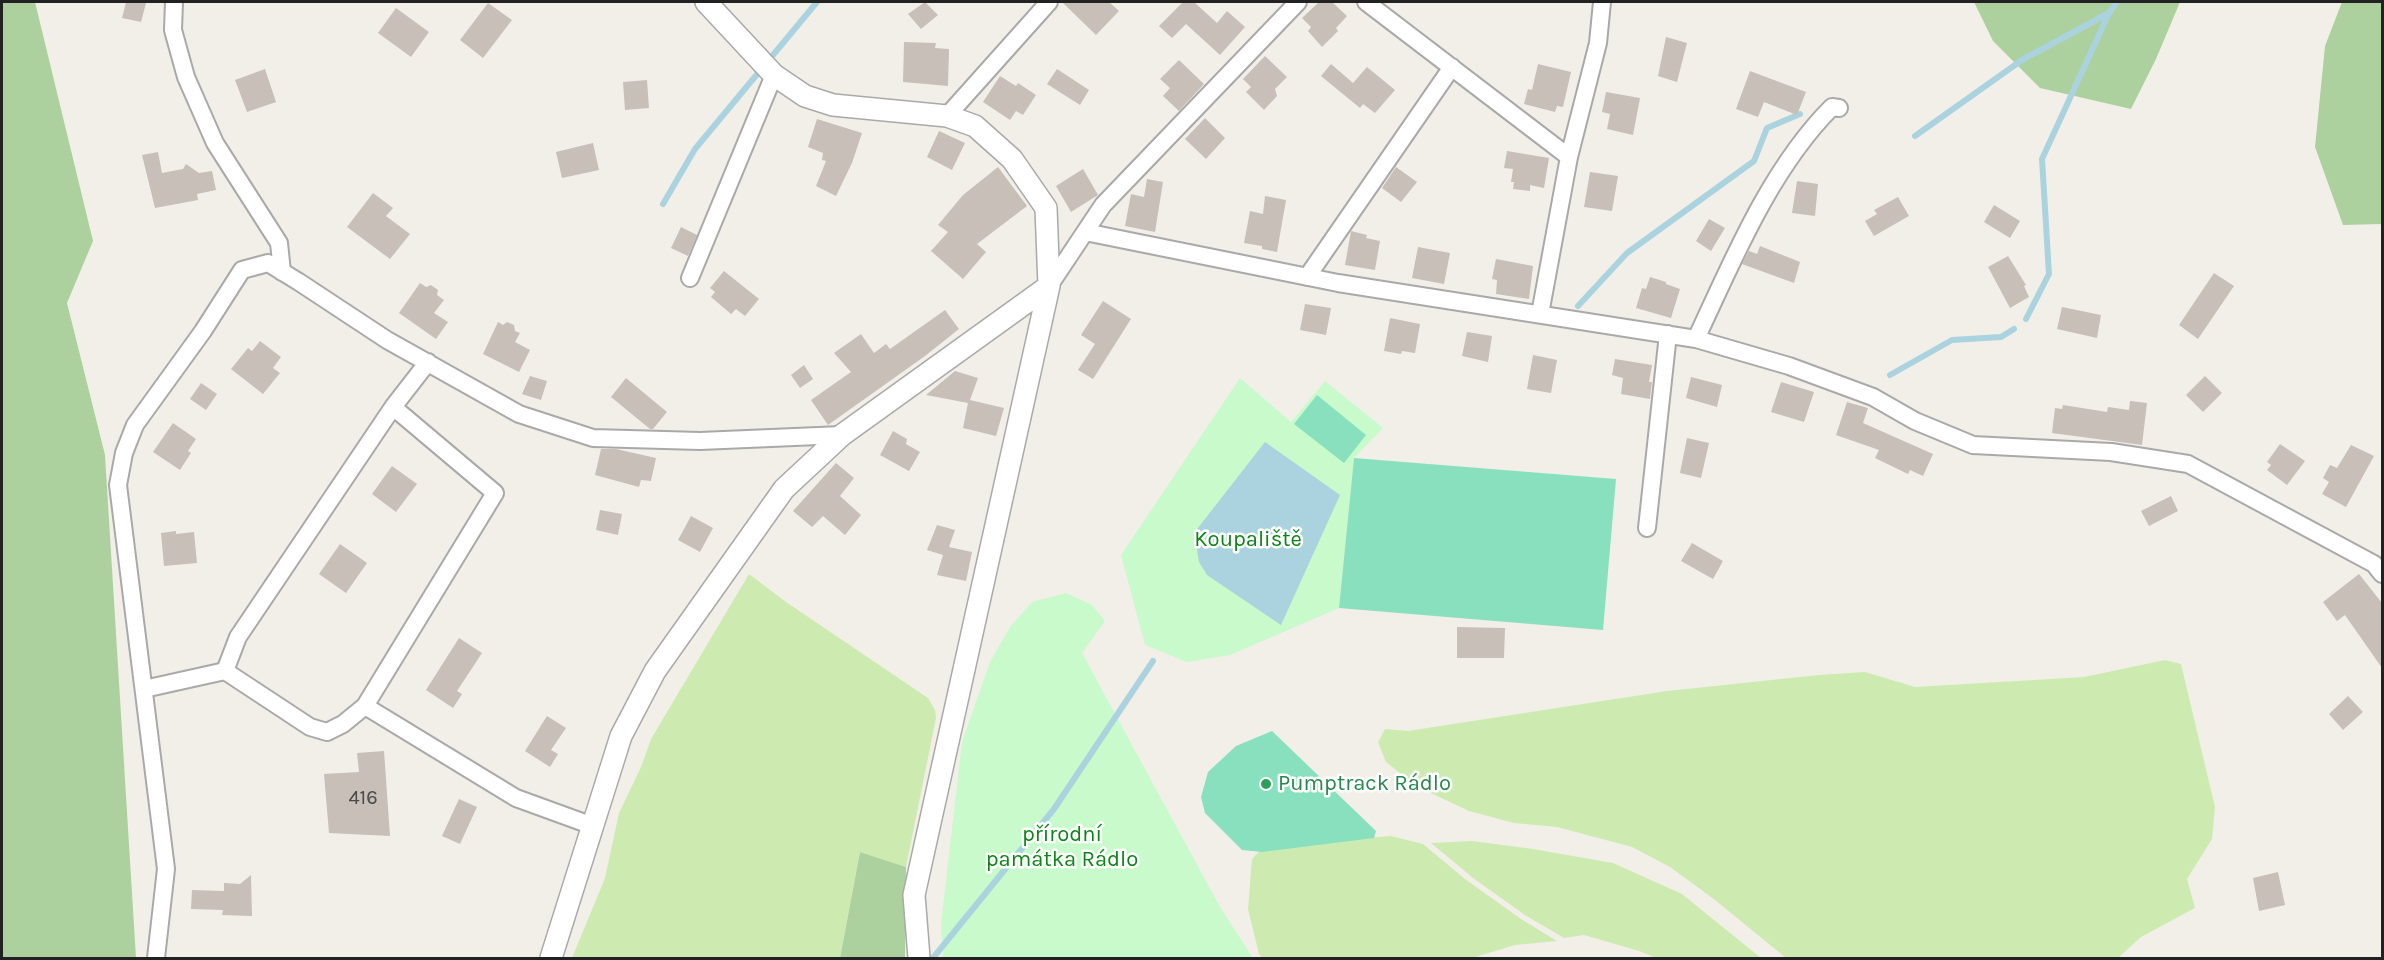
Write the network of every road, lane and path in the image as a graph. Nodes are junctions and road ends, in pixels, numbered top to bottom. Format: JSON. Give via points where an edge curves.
{"nodes":[{"id":1,"x":174,"y":2,"type":"edge"},
{"id":2,"x":706,"y":2,"type":"edge"},
{"id":3,"x":1049,"y":2,"type":"edge"},
{"id":4,"x":1298,"y":2,"type":"edge"},
{"id":5,"x":1366,"y":2,"type":"edge"},
{"id":6,"x":1602,"y":2,"type":"edge"},
{"id":7,"x":1452,"y":68,"type":"junction"},
{"id":8,"x":774,"y":75,"type":"junction"},
{"id":9,"x":1839,"y":108,"type":"dead end"},
{"id":10,"x":947,"y":116,"type":"junction"},
{"id":11,"x":1569,"y":157,"type":"junction"},
{"id":12,"x":1085,"y":232,"type":"junction"},
{"id":13,"x":282,"y":272,"type":"junction"},
{"id":14,"x":1308,"y":277,"type":"junction"},
{"id":15,"x":690,"y":278,"type":"dead end"},
{"id":16,"x":1049,"y":286,"type":"junction"},
{"id":17,"x":1540,"y":314,"type":"junction"},
{"id":18,"x":1668,"y":334,"type":"junction"},
{"id":19,"x":1696,"y":339,"type":"junction"},
{"id":20,"x":428,"y":362,"type":"junction"},
{"id":21,"x":393,"y":407,"type":"junction"},
{"id":22,"x":842,"y":435,"type":"junction"},
{"id":23,"x":1647,"y":528,"type":"dead end"},
{"id":24,"x":2382,"y":574,"type":"edge"},
{"id":25,"x":225,"y":671,"type":"junction"},
{"id":26,"x":144,"y":689,"type":"junction"},
{"id":27,"x":365,"y":706,"type":"junction"},
{"id":28,"x":593,"y":826,"type":"junction"},
{"id":29,"x":156,"y":958,"type":"edge"},
{"id":30,"x":551,"y":958,"type":"edge"},
{"id":31,"x":920,"y":958,"type":"edge"}],
"edges":[{"from":1,"to":13,"type":"street","via":[[173,30],[186,77],[215,143],[279,243]]},
{"from":2,"to":8,"type":"street"},
{"from":3,"to":10,"type":"street"},
{"from":4,"to":12,"type":"street","via":[[1103,205]]},
{"from":5,"to":7,"type":"street"},
{"from":6,"to":11,"type":"street","via":[[1598,43]]},
{"from":7,"to":11,"type":"street"},
{"from":7,"to":14,"type":"street"},
{"from":8,"to":10,"type":"street","via":[[805,96],[833,105]]},
{"from":8,"to":15,"type":"street"},
{"from":9,"to":19,"type":"street","via":[[1832,107],[1813,126],[1763,201]]},
{"from":10,"to":16,"type":"street","via":[[975,126],[1012,159],[1046,208]]},
{"from":11,"to":17,"type":"street"},
{"from":12,"to":14,"type":"street"},
{"from":12,"to":16,"type":"street"},
{"from":13,"to":20,"type":"street"},
{"from":13,"to":26,"type":"street","via":[[268,263],[242,270],[135,425],[124,453],[118,485]]},
{"from":14,"to":17,"type":"street"},
{"from":16,"to":22,"type":"street"},
{"from":16,"to":31,"type":"street","via":[[914,895]]},
{"from":17,"to":18,"type":"street"},
{"from":18,"to":19,"type":"street"},
{"from":18,"to":23,"type":"street"},
{"from":19,"to":24,"type":"street","via":[[1789,366],[1873,397],[1914,421],[1973,445],[2110,452],[2188,464],[2374,564]]},
{"from":20,"to":21,"type":"street"},
{"from":20,"to":22,"type":"street","via":[[519,414],[593,438],[700,441]]},
{"from":21,"to":25,"type":"street","via":[[238,637]]},
{"from":21,"to":27,"type":"street","via":[[495,493]]},
{"from":22,"to":28,"type":"street","via":[[784,489],[655,671],[621,736]]},
{"from":25,"to":26,"type":"street"},
{"from":25,"to":27,"type":"street","via":[[310,727],[327,732]]},
{"from":26,"to":29,"type":"street","via":[[166,869]]},
{"from":27,"to":28,"type":"street","via":[[516,798]]},
{"from":28,"to":30,"type":"street"}]}
